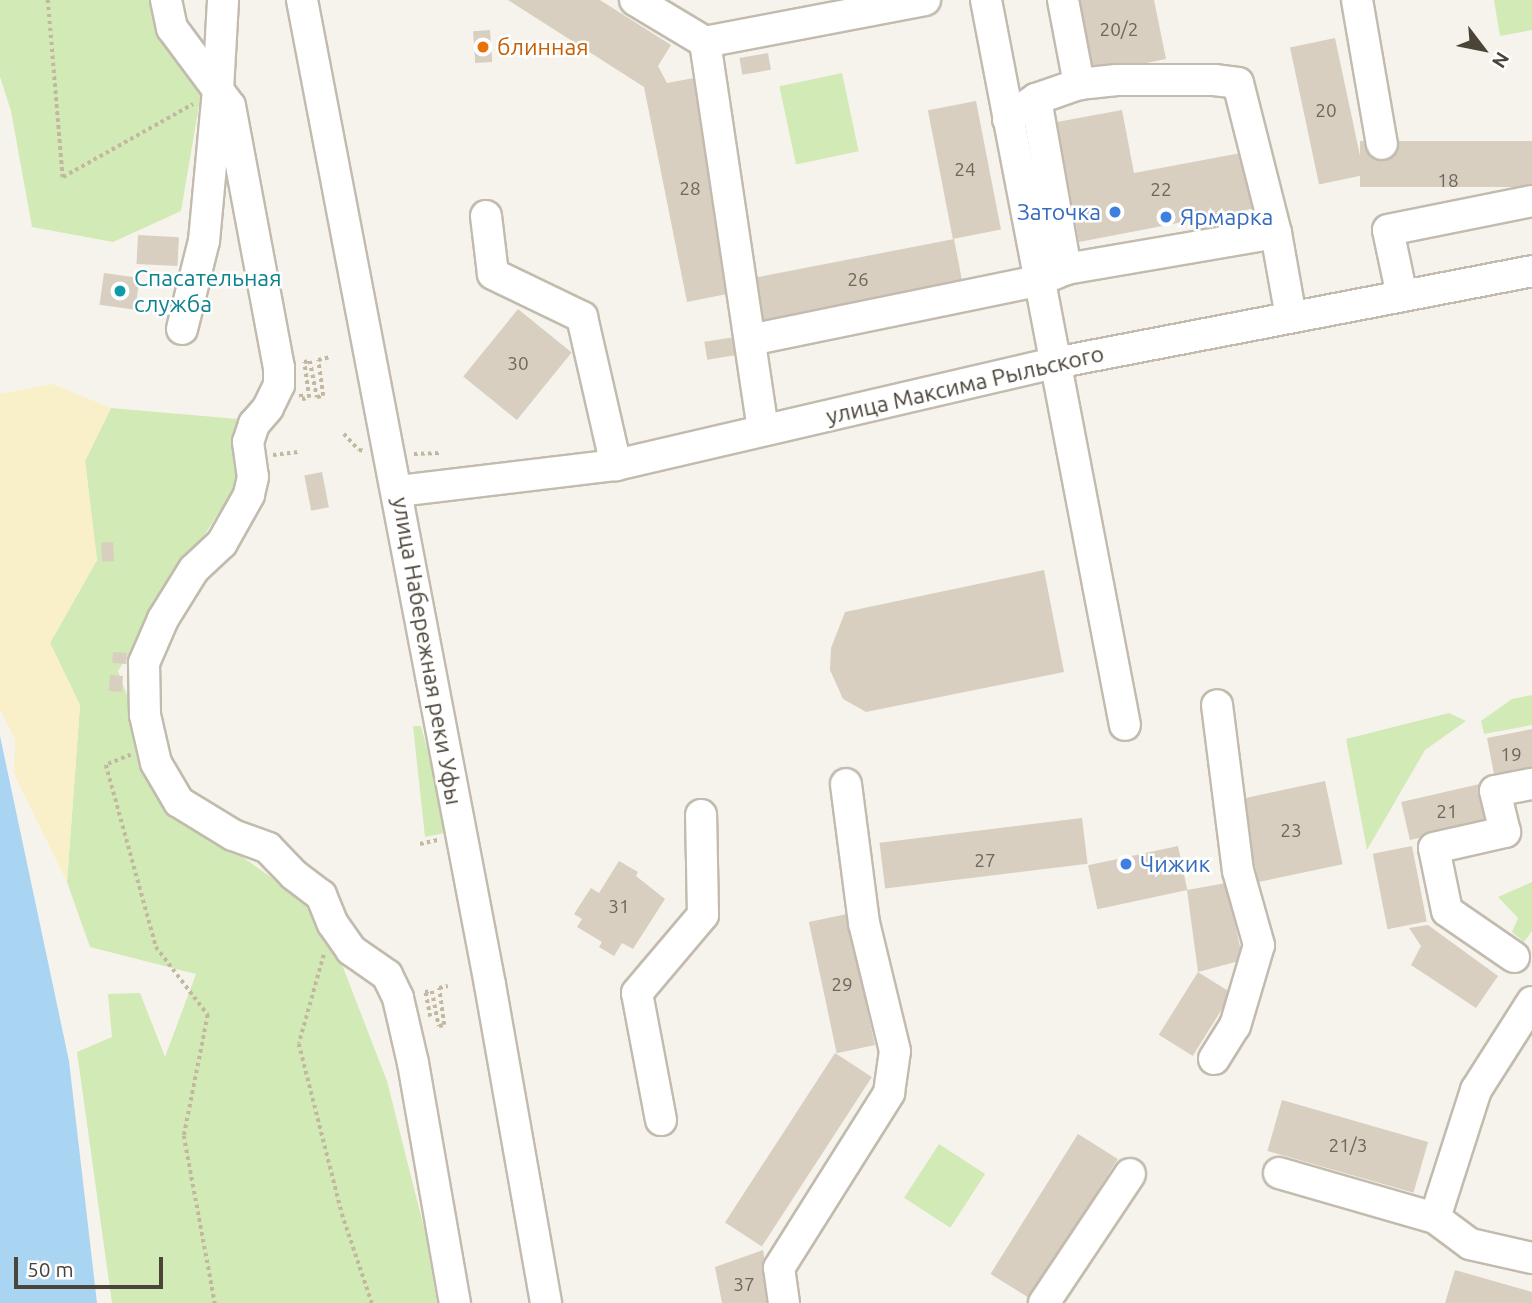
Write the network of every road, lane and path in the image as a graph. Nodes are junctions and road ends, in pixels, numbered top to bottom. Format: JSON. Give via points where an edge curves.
{"nodes":[{"id":1,"x":48,"y":0,"type":"edge"},
{"id":2,"x":166,"y":0,"type":"edge"},
{"id":3,"x":223,"y":0,"type":"edge"},
{"id":4,"x":302,"y":0,"type":"edge"},
{"id":5,"x":635,"y":0,"type":"edge"},
{"id":6,"x":925,"y":0,"type":"edge"},
{"id":7,"x":986,"y":0,"type":"edge"},
{"id":8,"x":1063,"y":0,"type":"edge"},
{"id":9,"x":1357,"y":0,"type":"edge"},
{"id":10,"x":705,"y":42,"type":"junction"},
{"id":11,"x":1079,"y":84,"type":"junction"},
{"id":12,"x":218,"y":90,"type":"junction"},
{"id":13,"x":1036,"y":99,"type":"junction"},
{"id":14,"x":1008,"y":119,"type":"junction"},
{"id":15,"x":1382,"y":144,"type":"dead end"},
{"id":16,"x":1532,"y":201,"type":"edge"},
{"id":17,"x":486,"y":216,"type":"dead end"},
{"id":18,"x":1276,"y":233,"type":"junction"},
{"id":19,"x":1066,"y":269,"type":"junction"},
{"id":20,"x":1532,"y":271,"type":"edge"},
{"id":21,"x":1038,"y":281,"type":"junction"},
{"id":22,"x":1402,"y":296,"type":"junction"},
{"id":23,"x":1291,"y":317,"type":"junction"},
{"id":24,"x":182,"y":328,"type":"dead end"},
{"id":25,"x":750,"y":340,"type":"junction"},
{"id":26,"x":330,"y":357,"type":"dead end"},
{"id":27,"x":1055,"y":363,"type":"junction"},
{"id":28,"x":300,"y":387,"type":"dead end"},
{"id":29,"x":763,"y":430,"type":"junction"},
{"id":30,"x":298,"y":452,"type":"dead end"},
{"id":31,"x":271,"y":455,"type":"dead end"},
{"id":32,"x":616,"y":465,"type":"junction"},
{"id":33,"x":398,"y":491,"type":"junction"},
{"id":34,"x":1217,"y":705,"type":"dead end"},
{"id":35,"x":1125,"y":725,"type":"dead end"},
{"id":36,"x":152,"y":747,"type":"junction"},
{"id":37,"x":846,"y":784,"type":"dead end"},
{"id":38,"x":1532,"y":785,"type":"edge"},
{"id":39,"x":701,"y":815,"type":"dead end"},
{"id":40,"x":333,"y":924,"type":"junction"},
{"id":41,"x":1514,"y":957,"type":"dead end"},
{"id":42,"x":448,"y":986,"type":"dead end"},
{"id":43,"x":1532,"y":1002,"type":"edge"},
{"id":44,"x":432,"y":1027,"type":"dead end"},
{"id":45,"x":1214,"y":1059,"type":"dead end"},
{"id":46,"x":662,"y":1120,"type":"dead end"},
{"id":47,"x":1279,"y":1173,"type":"dead end"},
{"id":48,"x":1130,"y":1174,"type":"dead end"},
{"id":49,"x":1435,"y":1218,"type":"junction"},
{"id":50,"x":1532,"y":1258,"type":"edge"},
{"id":51,"x":215,"y":1303,"type":"edge"},
{"id":52,"x":372,"y":1303,"type":"edge"},
{"id":53,"x":455,"y":1303,"type":"edge"},
{"id":54,"x":546,"y":1303,"type":"edge"},
{"id":55,"x":783,"y":1303,"type":"edge"},
{"id":56,"x":1044,"y":1303,"type":"edge"}],
"edges":[{"from":1,"to":12,"type":"path","via":[[62,177]]},
{"from":2,"to":12,"type":"street","via":[[172,29]]},
{"from":3,"to":12,"type":"street"},
{"from":4,"to":33,"type":"street","name":"улица Набережная реки Уфы"},
{"from":5,"to":10,"type":"street"},
{"from":6,"to":10,"type":"street"},
{"from":7,"to":14,"type":"street"},
{"from":8,"to":11,"type":"street"},
{"from":9,"to":15,"type":"street"},
{"from":10,"to":25,"type":"street"},
{"from":11,"to":13,"type":"street"},
{"from":11,"to":18,"type":"street","via":[[1130,80],[1238,83]]},
{"from":12,"to":24,"type":"street","via":[[204,240]]},
{"from":12,"to":36,"type":"street","via":[[229,106],[235,132],[279,385],[248,442],[253,477],[249,495],[222,542],[194,569],[163,619],[144,663],[145,715]]},
{"from":13,"to":14,"type":"street"},
{"from":13,"to":19,"type":"street"},
{"from":14,"to":21,"type":"street"},
{"from":16,"to":22,"type":"street","via":[[1388,230]]},
{"from":17,"to":32,"type":"street","via":[[493,274],[582,317]]},
{"from":18,"to":19,"type":"street"},
{"from":18,"to":23,"type":"street"},
{"from":19,"to":21,"type":"street"},
{"from":20,"to":22,"type":"street","name":"улица Максима Рыльского"},
{"from":21,"to":25,"type":"street"},
{"from":21,"to":27,"type":"street"},
{"from":22,"to":23,"type":"street","name":"улица Максима Рыльского"},
{"from":23,"to":27,"type":"street","name":"улица Максима Рыльского"},
{"from":25,"to":29,"type":"street"},
{"from":26,"to":28,"type":"path","via":[[318,360],[323,396],[317,397],[310,361],[304,362],[309,398],[302,399]]},
{"from":27,"to":29,"type":"street","name":"улица Максима Рыльского"},
{"from":27,"to":35,"type":"street"},
{"from":29,"to":32,"type":"street","name":"улица Максима Рыльского"},
{"from":30,"to":31,"type":"path"},
{"from":32,"to":33,"type":"street","name":"улица Максима Рыльского"},
{"from":33,"to":54,"type":"street","name":"улица Набережная реки Уфы"},
{"from":34,"to":45,"type":"street","via":[[1238,872],[1259,945],[1235,1026]]},
{"from":36,"to":40,"type":"street","via":[[156,764],[179,802],[233,835],[268,848],[321,895]]},
{"from":36,"to":51,"type":"path","via":[[106,765],[156,947],[208,1015],[184,1136]]},
{"from":37,"to":55,"type":"street","via":[[864,923],[895,1051],[888,1093],[779,1268]]},
{"from":38,"to":41,"type":"street","via":[[1495,791],[1505,832],[1434,848],[1447,911]]},
{"from":39,"to":46,"type":"street","via":[[703,915],[638,993]]},
{"from":40,"to":52,"type":"path","via":[[299,1044],[342,1214]]},
{"from":40,"to":53,"type":"street","via":[[351,950],[387,975],[398,998]]},
{"from":42,"to":44,"type":"path","via":[[439,988],[444,1025],[439,1026],[432,991],[425,992]]},
{"from":43,"to":49,"type":"street","via":[[1476,1090]]},
{"from":47,"to":49,"type":"street"},
{"from":48,"to":56,"type":"street"},
{"from":49,"to":50,"type":"street","via":[[1471,1244]]}]}
